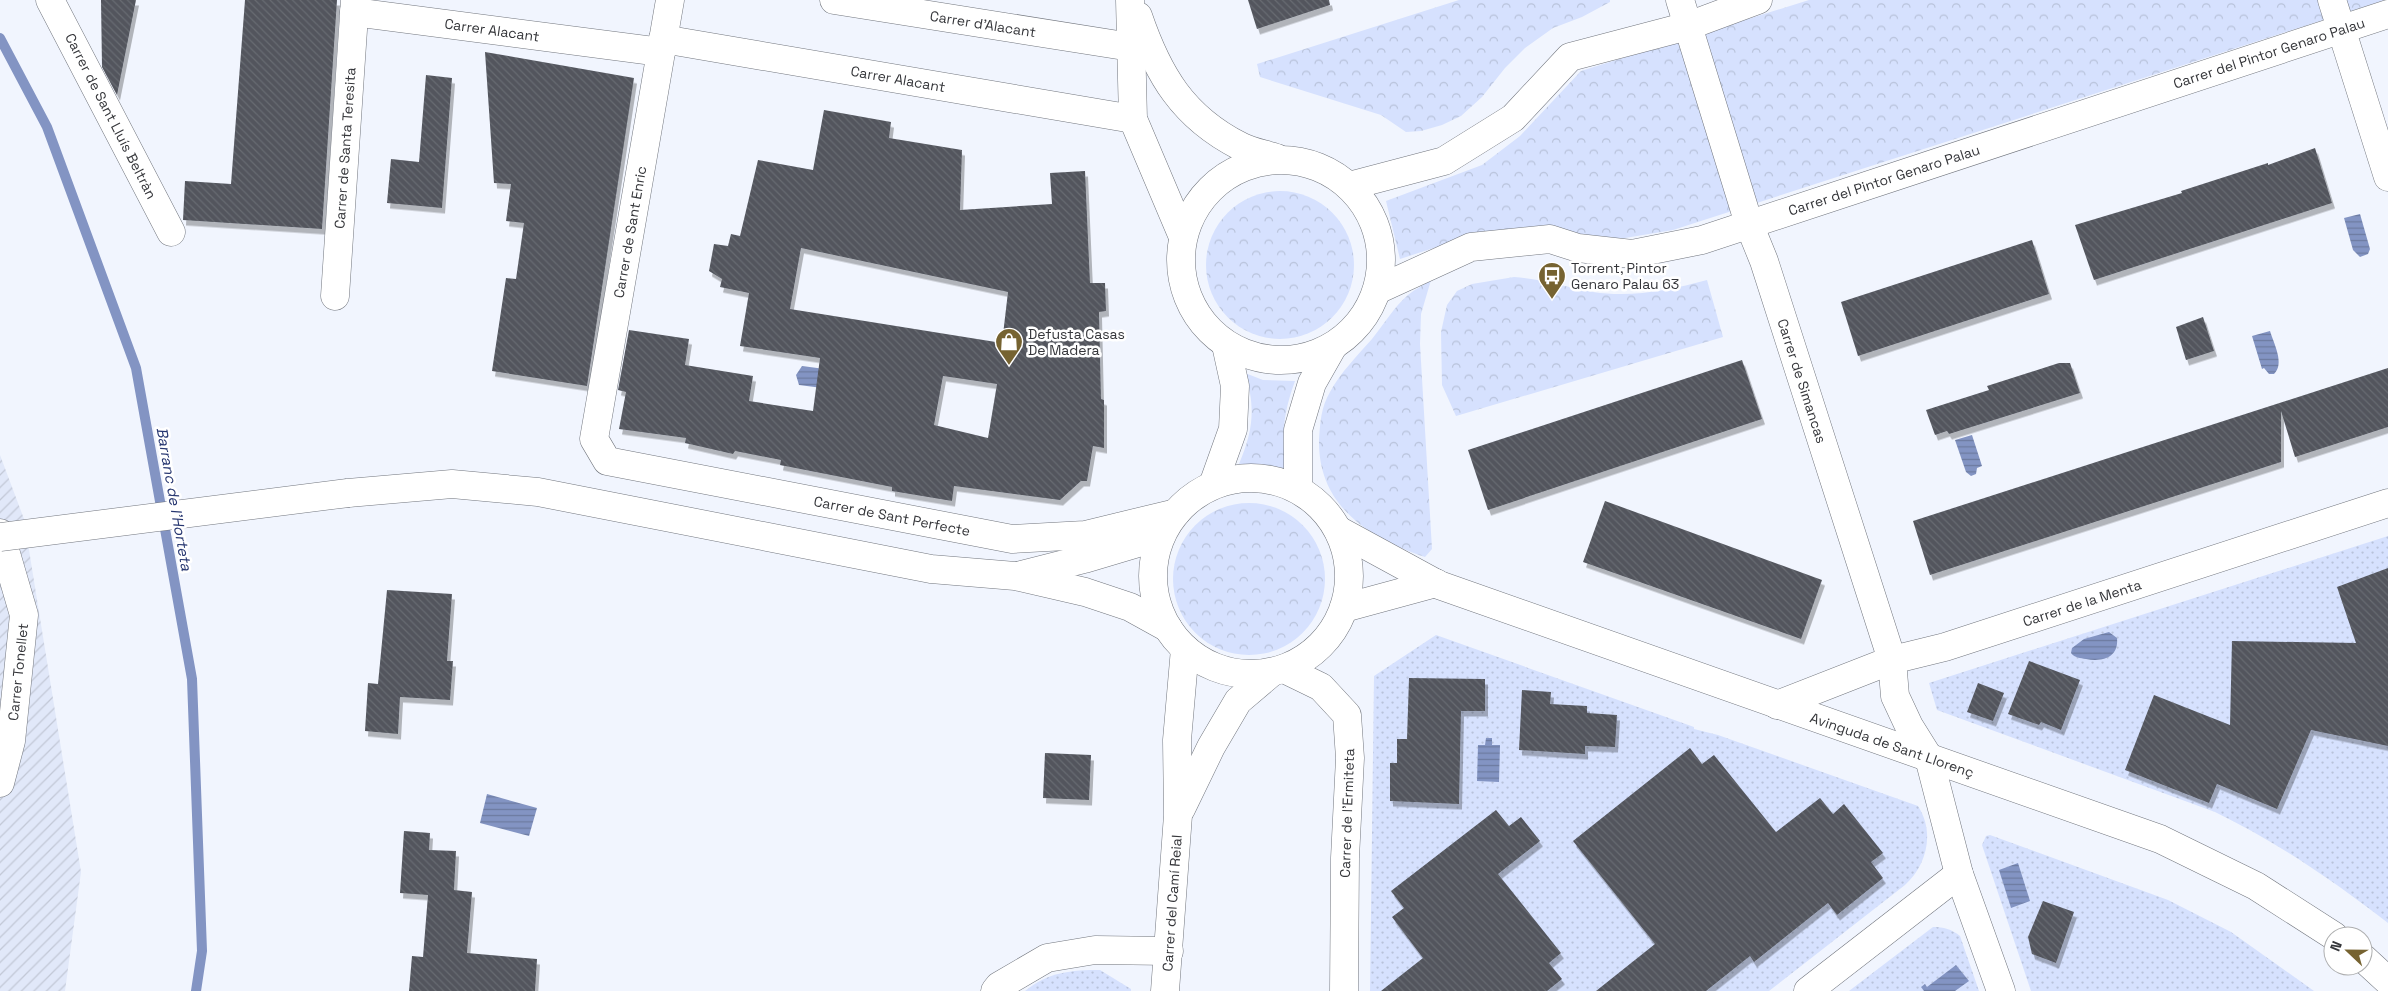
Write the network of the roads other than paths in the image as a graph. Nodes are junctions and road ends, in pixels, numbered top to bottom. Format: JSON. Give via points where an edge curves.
{"nodes":[{"id":1,"x":50,"y":0,"type":"edge"},
{"id":2,"x":670,"y":0,"type":"edge"},
{"id":3,"x":834,"y":0,"type":"edge"},
{"id":4,"x":1131,"y":0,"type":"edge"},
{"id":5,"x":1680,"y":0,"type":"edge"},
{"id":6,"x":1758,"y":0,"type":"edge"},
{"id":7,"x":2332,"y":0,"type":"edge"},
{"id":8,"x":354,"y":6,"type":"edge"},
{"id":9,"x":2388,"y":14,"type":"edge"},
{"id":10,"x":1688,"y":26,"type":"junction"},
{"id":11,"x":2341,"y":30,"type":"junction"},
{"id":12,"x":662,"y":46,"type":"junction"},
{"id":13,"x":1131,"y":47,"type":"junction"},
{"id":14,"x":1133,"y":119,"type":"junction"},
{"id":15,"x":1283,"y":160,"type":"junction"},
{"id":16,"x":2388,"y":177,"type":"edge"},
{"id":17,"x":1349,"y":186,"type":"junction"},
{"id":18,"x":1749,"y":224,"type":"junction"},
{"id":19,"x":171,"y":232,"type":"dead end"},
{"id":20,"x":1183,"y":236,"type":"junction"},
{"id":21,"x":1377,"y":290,"type":"junction"},
{"id":22,"x":335,"y":296,"type":"dead end"},
{"id":23,"x":1226,"y":345,"type":"junction"},
{"id":24,"x":1333,"y":346,"type":"junction"},
{"id":25,"x":607,"y":461,"type":"joint"},
{"id":26,"x":1213,"y":485,"type":"junction"},
{"id":27,"x":1298,"y":489,"type":"junction"},
{"id":28,"x":2388,"y":503,"type":"edge"},
{"id":29,"x":1176,"y":513,"type":"junction"},
{"id":30,"x":1338,"y":530,"type":"junction"},
{"id":31,"x":0,"y":533,"type":"edge"},
{"id":32,"x":1161,"y":536,"type":"junction"},
{"id":33,"x":0,"y":537,"type":"edge"},
{"id":34,"x":1015,"y":576,"type":"junction"},
{"id":35,"x":1436,"y":583,"type":"junction"},
{"id":36,"x":1344,"y":608,"type":"junction"},
{"id":37,"x":1168,"y":628,"type":"junction"},
{"id":38,"x":1185,"y":649,"type":"junction"},
{"id":39,"x":1892,"y":660,"type":"junction"},
{"id":40,"x":1277,"y":671,"type":"junction"},
{"id":41,"x":1777,"y":705,"type":"junction"},
{"id":42,"x":6,"y":742,"type":"edge"},
{"id":43,"x":1929,"y":758,"type":"junction"},
{"id":44,"x":0,"y":783,"type":"edge"},
{"id":45,"x":1178,"y":815,"type":"junction"},
{"id":46,"x":1959,"y":874,"type":"junction"},
{"id":47,"x":2323,"y":929,"type":"edge"},
{"id":48,"x":1169,"y":952,"type":"junction"},
{"id":49,"x":2373,"y":967,"type":"edge"},
{"id":50,"x":2388,"y":980,"type":"edge"},
{"id":51,"x":996,"y":991,"type":"edge"},
{"id":52,"x":1165,"y":991,"type":"edge"},
{"id":53,"x":1344,"y":991,"type":"edge"},
{"id":54,"x":1808,"y":991,"type":"edge"},
{"id":55,"x":2001,"y":991,"type":"edge"}],
"edges":[{"from":1,"to":19,"type":"street","name":"Carrer de Sant Lluís Beltràn"},
{"from":2,"to":12,"type":"street","name":"Carrer de Sant Enric"},
{"from":3,"to":13,"type":"street","name":"Carrer d'Alacant"},
{"from":4,"to":13,"type":"street"},
{"from":4,"to":15,"type":"street","via":[[1151,52],[1183,104],[1205,125],[1242,147]]},
{"from":5,"to":10,"type":"street","name":"Carrer de Simancas"},
{"from":6,"to":10,"type":"street"},
{"from":7,"to":11,"type":"street"},
{"from":8,"to":12,"type":"street","name":"Carrer Alacant"},
{"from":8,"to":22,"type":"street","name":"Carrer de Santa Teresita"},
{"from":9,"to":11,"type":"street","name":"Carrer del Pintor Genaro Palau"},
{"from":10,"to":17,"type":"street","via":[[1570,57],[1513,118],[1444,161]]},
{"from":10,"to":18,"type":"street","name":"Carrer de Simancas"},
{"from":11,"to":16,"type":"street"},
{"from":11,"to":18,"type":"street","name":"Carrer del Pintor Genaro Palau"},
{"from":12,"to":14,"type":"street","name":"Carrer Alacant"},
{"from":12,"to":25,"type":"street","name":"Carrer de Sant Enric","via":[[594,439]]},
{"from":13,"to":14,"type":"street"},
{"from":14,"to":20,"type":"street"},
{"from":15,"to":17,"type":"street","via":[[1307,163],[1329,172]]},
{"from":15,"to":20,"type":"street","via":[[1247,165],[1215,184],[1192,214]]},
{"from":17,"to":21,"type":"street","via":[[1364,203],[1380,245],[1381,268]]},
{"from":18,"to":21,"type":"street","name":"Carrer del Pintor Genaro Palau","via":[[1702,240],[1632,254],[1578,248],[1550,239],[1471,247]]},
{"from":18,"to":39,"type":"street","name":"Carrer de Simancas","via":[[1767,270]]},
{"from":20,"to":23,"type":"street","via":[[1180,261],[1192,309],[1207,329]]},
{"from":21,"to":24,"type":"street","via":[[1366,312]]},
{"from":23,"to":24,"type":"street","via":[[1246,355],[1268,360],[1312,356]]},
{"from":23,"to":26,"type":"street","via":[[1235,386],[1233,430]]},
{"from":24,"to":27,"type":"street","via":[[1312,383],[1298,430]]},
{"from":25,"to":29,"type":"street","name":"Carrer de Sant Perfecte","via":[[1012,540],[1085,535]]},
{"from":26,"to":27,"type":"street","via":[[1242,478],[1271,479]]},
{"from":26,"to":29,"type":"street","via":[[1193,496]]},
{"from":27,"to":30,"type":"street","via":[[1321,507]]},
{"from":28,"to":39,"type":"street","name":"Carrer de la Menta","via":[[1946,647]]},
{"from":29,"to":32,"type":"street"},
{"from":30,"to":35,"type":"street","name":"Avinguda de Sant Llorenç"},
{"from":30,"to":36,"type":"street","via":[[1348,555],[1349,582]]},
{"from":31,"to":42,"type":"street","name":"Carrer Tonellet","via":[[24,615]]},
{"from":32,"to":34,"type":"street"},
{"from":32,"to":37,"type":"street","via":[[1153,567],[1154,591]]},
{"from":33,"to":34,"type":"street","bridge":true,"via":[[348,493],[452,484],[538,492],[931,569]]},
{"from":34,"to":37,"type":"street","via":[[1085,592],[1130,607]]},
{"from":35,"to":36,"type":"street"},
{"from":35,"to":41,"type":"street","name":"Avinguda de Sant Llorenç"},
{"from":36,"to":40,"type":"street","via":[[1335,628],[1321,645],[1304,659]]},
{"from":37,"to":38,"type":"street"},
{"from":38,"to":40,"type":"street","via":[[1211,666],[1240,674]]},
{"from":38,"to":45,"type":"street","name":"Carrer del Camí Reial","via":[[1177,740]]},
{"from":39,"to":41,"type":"street","name":"Carrer de la Menta"},
{"from":39,"to":43,"type":"street","name":"Carrer de Simancas","via":[[1895,696]]},
{"from":40,"to":45,"type":"street","name":"Carrer del Camí Reial","via":[[1238,701]]},
{"from":40,"to":53,"type":"street","name":"Carrer de l'Ermiteta","via":[[1320,687],[1346,715],[1350,758]]},
{"from":41,"to":43,"type":"street","name":"Avinguda de Sant Llorenç"},
{"from":42,"to":44,"type":"street","name":"Carrer Tonellet"},
{"from":43,"to":46,"type":"street","name":"Carrer de Simancas"},
{"from":43,"to":47,"type":"street","name":"Avinguda de Sant Llorenç","via":[[2160,839],[2256,886]]},
{"from":45,"to":48,"type":"street","name":"Carrer del Camí Reial"},
{"from":46,"to":54,"type":"street"},
{"from":46,"to":55,"type":"street","name":"Carrer de Simancas"},
{"from":48,"to":51,"type":"street","via":[[1095,950],[1046,958],[999,986]]},
{"from":48,"to":52,"type":"street","name":"Carrer del Camí Reial"},
{"from":49,"to":50,"type":"street"}]}
